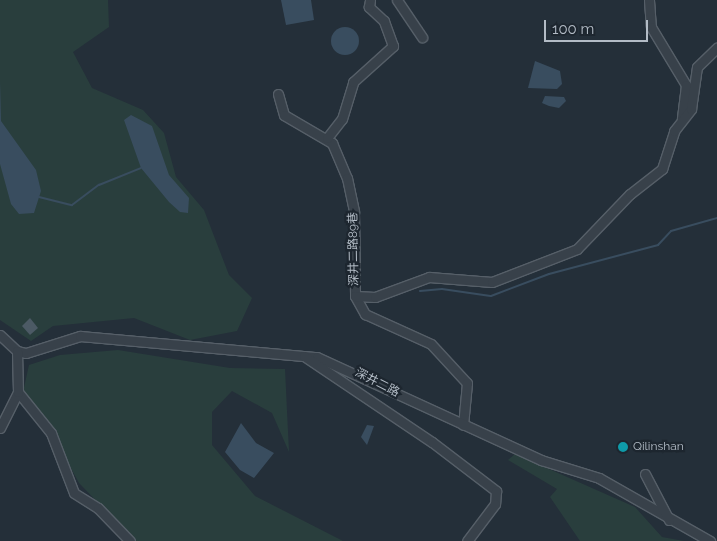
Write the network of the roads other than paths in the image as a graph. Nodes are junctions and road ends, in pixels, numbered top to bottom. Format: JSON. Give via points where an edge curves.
{"nodes":[{"id":1,"x":396,"y":0,"type":"edge"},
{"id":2,"x":650,"y":0,"type":"edge"},
{"id":3,"x":368,"y":1,"type":"edge"},
{"id":4,"x":422,"y":37,"type":"dead end"},
{"id":5,"x":717,"y":48,"type":"edge"},
{"id":6,"x":278,"y":94,"type":"dead end"},
{"id":7,"x":682,"y":119,"type":"junction"},
{"id":8,"x":328,"y":138,"type":"junction"},
{"id":9,"x":355,"y":296,"type":"junction"},
{"id":10,"x":0,"y":335,"type":"edge"},
{"id":11,"x":17,"y":351,"type":"junction"},
{"id":12,"x":304,"y":356,"type":"junction"},
{"id":13,"x":18,"y":392,"type":"junction"},
{"id":14,"x":463,"y":425,"type":"junction"},
{"id":15,"x":0,"y":428,"type":"edge"},
{"id":16,"x":645,"y":474,"type":"dead end"},
{"id":17,"x":670,"y":522,"type":"junction"},
{"id":18,"x":130,"y":541,"type":"edge"},
{"id":19,"x":467,"y":541,"type":"edge"},
{"id":20,"x":710,"y":541,"type":"edge"}],
"edges":[{"from":1,"to":4,"type":"street"},
{"from":2,"to":7,"type":"street","via":[[651,27],[686,84]]},
{"from":3,"to":8,"type":"street","via":[[384,21],[393,46],[353,82],[342,119]]},
{"from":5,"to":7,"type":"street","via":[[697,67],[691,110]]},
{"from":6,"to":8,"type":"street","via":[[284,115]]},
{"from":7,"to":9,"type":"street","via":[[662,169],[630,194],[592,237],[563,257],[492,282],[429,277],[375,297]]},
{"from":8,"to":9,"type":"street","name":"深井二路89巷","via":[[347,178],[354,212]]},
{"from":9,"to":14,"type":"street","name":"深井二路89巷","via":[[365,314],[431,344],[467,383]]},
{"from":10,"to":11,"type":"street"},
{"from":11,"to":12,"type":"street","name":"深井二路","via":[[26,353],[80,336]]},
{"from":11,"to":13,"type":"street"},
{"from":12,"to":14,"type":"street","name":"深井二路","via":[[338,363]]},
{"from":12,"to":19,"type":"street","via":[[432,442],[496,491],[496,504]]},
{"from":13,"to":15,"type":"street"},
{"from":13,"to":18,"type":"street","via":[[51,434],[74,493],[98,508]]},
{"from":14,"to":17,"type":"street","name":"深井二路","via":[[541,460],[599,478]]},
{"from":16,"to":17,"type":"street"},
{"from":17,"to":20,"type":"street","name":"深井二路"}]}
